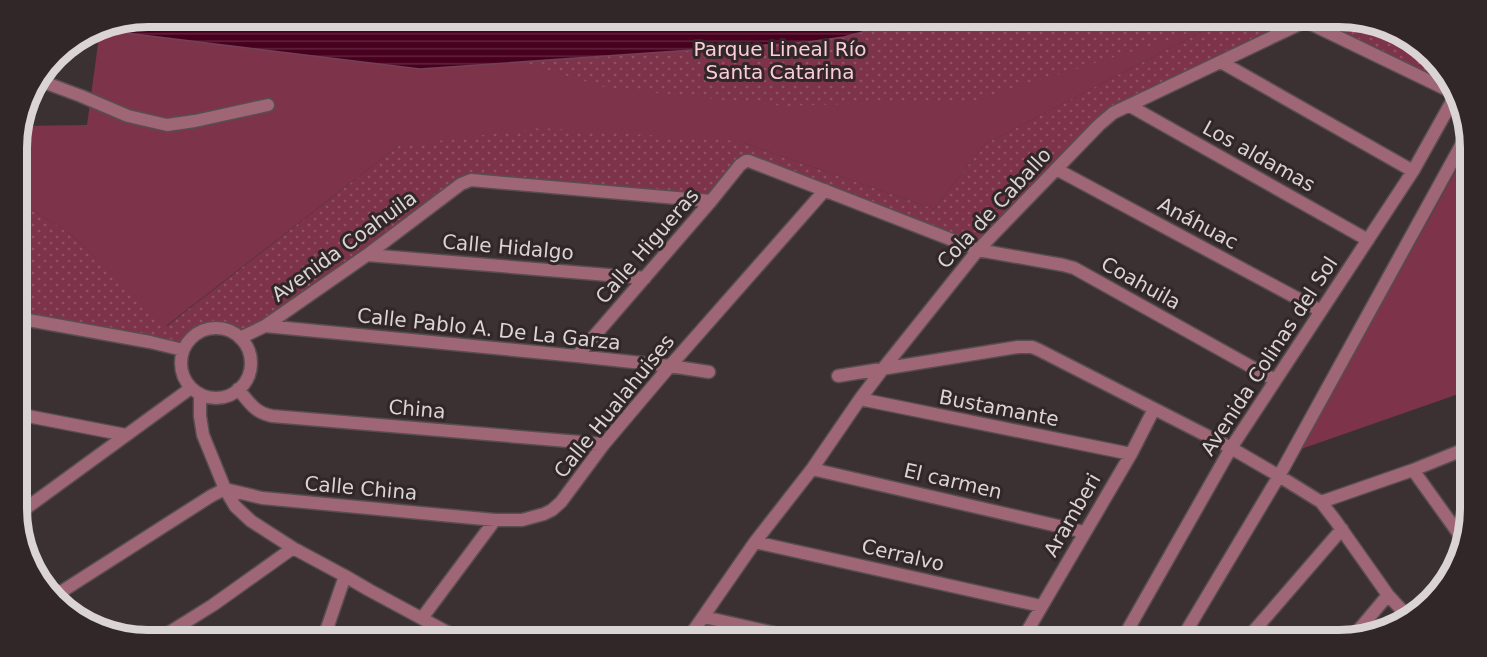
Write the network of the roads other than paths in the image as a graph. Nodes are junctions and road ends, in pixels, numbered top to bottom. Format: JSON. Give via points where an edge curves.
{"nodes":[{"id":1,"x":1292,"y":27,"type":"edge"},
{"id":2,"x":1316,"y":27,"type":"edge"},
{"id":3,"x":1221,"y":62,"type":"junction"},
{"id":4,"x":46,"y":83,"type":"edge"},
{"id":5,"x":1444,"y":88,"type":"edge"},
{"id":6,"x":1450,"y":98,"type":"edge"},
{"id":7,"x":268,"y":105,"type":"dead end"},
{"id":8,"x":1130,"y":105,"type":"junction"},
{"id":9,"x":1460,"y":147,"type":"edge"},
{"id":10,"x":746,"y":161,"type":"joint"},
{"id":11,"x":1056,"y":170,"type":"junction"},
{"id":12,"x":1413,"y":171,"type":"junction"},
{"id":13,"x":825,"y":190,"type":"junction"},
{"id":14,"x":711,"y":201,"type":"junction"},
{"id":15,"x":1368,"y":240,"type":"junction"},
{"id":16,"x":978,"y":250,"type":"junction"},
{"id":17,"x":368,"y":255,"type":"junction"},
{"id":18,"x":645,"y":278,"type":"junction"},
{"id":19,"x":1321,"y":311,"type":"junction"},
{"id":20,"x":27,"y":320,"type":"edge"},
{"id":21,"x":265,"y":326,"type":"junction"},
{"id":22,"x":240,"y":338,"type":"junction"},
{"id":23,"x":183,"y":350,"type":"junction"},
{"id":24,"x":577,"y":356,"type":"junction"},
{"id":25,"x":670,"y":366,"type":"junction"},
{"id":26,"x":882,"y":370,"type":"junction"},
{"id":27,"x":709,"y":372,"type":"dead end"},
{"id":28,"x":838,"y":376,"type":"dead end"},
{"id":29,"x":1275,"y":380,"type":"junction"},
{"id":30,"x":238,"y":390,"type":"junction"},
{"id":31,"x":195,"y":391,"type":"junction"},
{"id":32,"x":860,"y":399,"type":"junction"},
{"id":33,"x":1154,"y":409,"type":"junction"},
{"id":34,"x":27,"y":416,"type":"edge"},
{"id":35,"x":126,"y":435,"type":"junction"},
{"id":36,"x":604,"y":444,"type":"junction"},
{"id":37,"x":1231,"y":448,"type":"junction"},
{"id":38,"x":1460,"y":451,"type":"edge"},
{"id":39,"x":1131,"y":454,"type":"junction"},
{"id":40,"x":812,"y":469,"type":"junction"},
{"id":41,"x":1413,"y":470,"type":"junction"},
{"id":42,"x":1279,"y":476,"type":"junction"},
{"id":43,"x":225,"y":489,"type":"junction"},
{"id":44,"x":1321,"y":502,"type":"junction"},
{"id":45,"x":27,"y":506,"type":"edge"},
{"id":46,"x":495,"y":519,"type":"junction"},
{"id":47,"x":1342,"y":530,"type":"junction"},
{"id":48,"x":1084,"y":532,"type":"junction"},
{"id":49,"x":1458,"y":533,"type":"edge"},
{"id":50,"x":755,"y":542,"type":"junction"},
{"id":51,"x":293,"y":548,"type":"junction"},
{"id":52,"x":345,"y":576,"type":"junction"},
{"id":53,"x":60,"y":593,"type":"edge"},
{"id":54,"x":1388,"y":595,"type":"junction"},
{"id":55,"x":1041,"y":606,"type":"junction"},
{"id":56,"x":1403,"y":612,"type":"edge"},
{"id":57,"x":704,"y":617,"type":"junction"},
{"id":58,"x":422,"y":618,"type":"junction"},
{"id":59,"x":1360,"y":628,"type":"edge"},
{"id":60,"x":173,"y":630,"type":"edge"},
{"id":61,"x":326,"y":630,"type":"edge"},
{"id":62,"x":443,"y":630,"type":"edge"},
{"id":63,"x":694,"y":630,"type":"edge"},
{"id":64,"x":761,"y":630,"type":"edge"},
{"id":65,"x":1028,"y":630,"type":"edge"},
{"id":66,"x":1128,"y":630,"type":"edge"},
{"id":67,"x":1187,"y":630,"type":"edge"},
{"id":68,"x":1255,"y":630,"type":"edge"}],
"edges":[{"from":1,"to":3,"type":"street","name":"Cola de Caballo"},
{"from":2,"to":5,"type":"street","name":"Cola de Caballo"},
{"from":3,"to":8,"type":"street","name":"Cola de Caballo"},
{"from":3,"to":12,"type":"street"},
{"from":4,"to":7,"type":"street","via":[[128,116],[167,124]]},
{"from":6,"to":12,"type":"street","name":"Avenida Colinas del Sol"},
{"from":8,"to":11,"type":"street","name":"Cola de Caballo","via":[[1099,124]]},
{"from":8,"to":15,"type":"street","name":"Los aldamas"},
{"from":9,"to":42,"type":"street"},
{"from":10,"to":13,"type":"street","name":"Coahuila"},
{"from":10,"to":14,"type":"street","name":"Calle Higueras"},
{"from":11,"to":16,"type":"street","name":"Cola de Caballo"},
{"from":11,"to":19,"type":"street","name":"Anáhuac"},
{"from":12,"to":15,"type":"street","name":"Avenida Colinas del Sol"},
{"from":13,"to":16,"type":"street","name":"Coahuila"},
{"from":13,"to":25,"type":"street","name":"Calle Hualahuises"},
{"from":14,"to":17,"type":"street","name":"Avenida Coahuila","via":[[475,179],[461,184]]},
{"from":14,"to":18,"type":"street","name":"Calle Higueras"},
{"from":15,"to":19,"type":"street","name":"Avenida Colinas del Sol"},
{"from":16,"to":26,"type":"street","name":"Cola de Caballo"},
{"from":16,"to":29,"type":"street","name":"Coahuila","via":[[1074,268]]},
{"from":17,"to":18,"type":"street","name":"Calle Hidalgo"},
{"from":17,"to":21,"type":"street","name":"Avenida Coahuila"},
{"from":18,"to":24,"type":"street","name":"Calle Higueras"},
{"from":19,"to":29,"type":"street","name":"Avenida Colinas del Sol"},
{"from":20,"to":23,"type":"street"},
{"from":21,"to":22,"type":"street","name":"Avenida Coahuila"},
{"from":21,"to":24,"type":"street","name":"Calle Pablo A. De La Garza"},
{"from":22,"to":23,"type":"street","via":[[224,329],[212,329],[194,336]]},
{"from":22,"to":30,"type":"street","via":[[250,355],[250,368]]},
{"from":23,"to":31,"type":"street","via":[[182,373]]},
{"from":24,"to":25,"type":"street","name":"Calle Pablo A. De La Garza"},
{"from":25,"to":27,"type":"street","name":"Calle Pablo A. De La Garza"},
{"from":25,"to":36,"type":"street","name":"Calle Hualahuises"},
{"from":26,"to":28,"type":"street"},
{"from":26,"to":32,"type":"street","name":"Cola de Caballo"},
{"from":26,"to":33,"type":"street","via":[[1018,346],[1032,347]]},
{"from":29,"to":37,"type":"street","name":"Avenida Colinas del Sol"},
{"from":30,"to":31,"type":"street","via":[[216,398]]},
{"from":30,"to":36,"type":"street","name":"China","via":[[254,409],[272,416]]},
{"from":31,"to":35,"type":"street"},
{"from":31,"to":43,"type":"street","via":[[203,435]]},
{"from":32,"to":39,"type":"street","name":"Bustamante"},
{"from":32,"to":40,"type":"street","name":"Cola de Caballo"},
{"from":33,"to":37,"type":"street"},
{"from":33,"to":39,"type":"street","name":"Aramberi"},
{"from":34,"to":35,"type":"street"},
{"from":35,"to":45,"type":"street"},
{"from":36,"to":46,"type":"street","name":"Calle Hualahuises","via":[[552,510],[522,519]]},
{"from":37,"to":42,"type":"street"},
{"from":37,"to":66,"type":"street","name":"Avenida Colinas del Sol"},
{"from":38,"to":41,"type":"street"},
{"from":39,"to":48,"type":"street","name":"Aramberi"},
{"from":40,"to":48,"type":"street","name":"El carmen"},
{"from":40,"to":50,"type":"street","name":"Cola de Caballo"},
{"from":41,"to":44,"type":"street"},
{"from":41,"to":49,"type":"street"},
{"from":42,"to":44,"type":"street"},
{"from":42,"to":67,"type":"street"},
{"from":43,"to":46,"type":"street","name":"Calle China","via":[[262,498]]},
{"from":43,"to":51,"type":"street","via":[[251,521]]},
{"from":43,"to":53,"type":"street"},
{"from":44,"to":47,"type":"street"},
{"from":46,"to":58,"type":"street"},
{"from":47,"to":54,"type":"street"},
{"from":47,"to":68,"type":"street"},
{"from":48,"to":55,"type":"street","name":"Aramberi"},
{"from":50,"to":55,"type":"street","name":"Cerralvo"},
{"from":50,"to":57,"type":"street","name":"Cola de Caballo"},
{"from":51,"to":52,"type":"street"},
{"from":51,"to":60,"type":"street"},
{"from":52,"to":58,"type":"street"},
{"from":52,"to":61,"type":"street"},
{"from":54,"to":56,"type":"street"},
{"from":54,"to":59,"type":"street"},
{"from":55,"to":65,"type":"street","name":"Aramberi"},
{"from":57,"to":63,"type":"street","name":"Cola de Caballo"},
{"from":57,"to":64,"type":"street"},
{"from":58,"to":62,"type":"street"}]}
